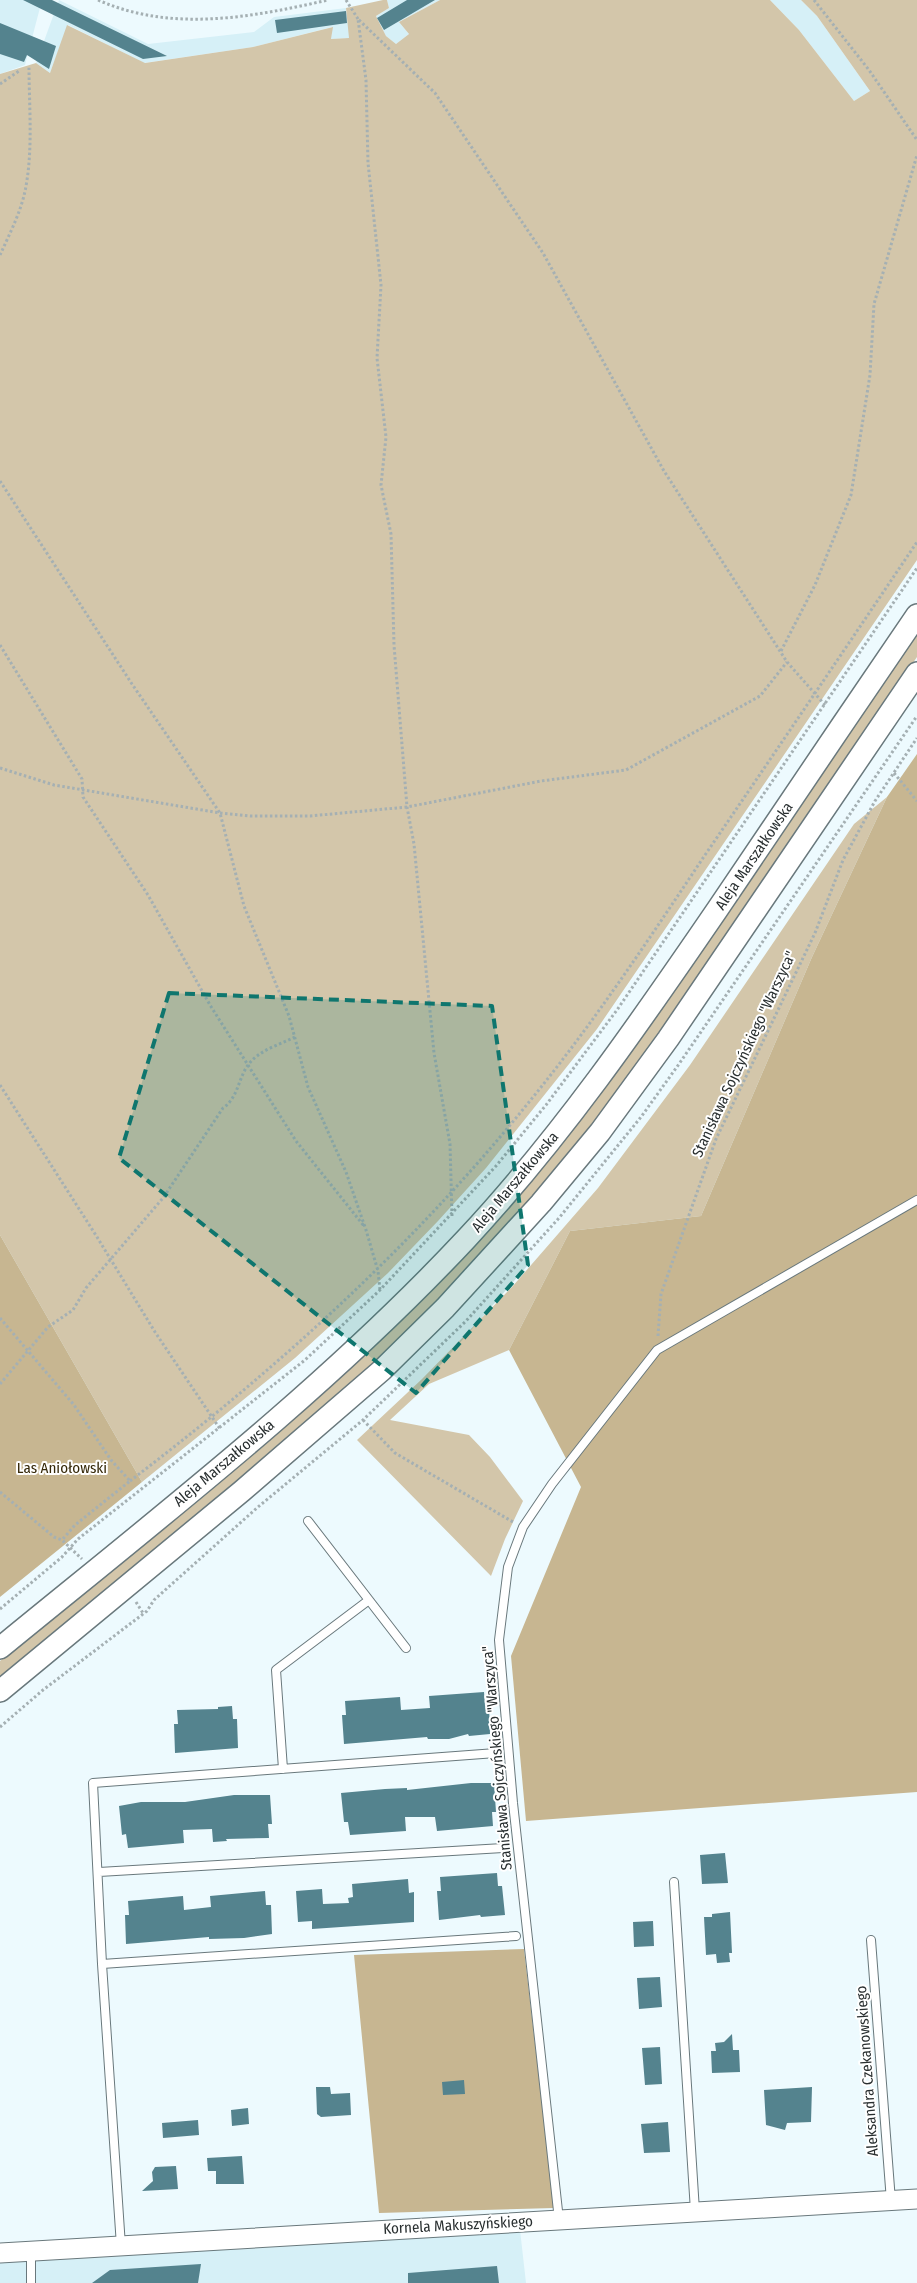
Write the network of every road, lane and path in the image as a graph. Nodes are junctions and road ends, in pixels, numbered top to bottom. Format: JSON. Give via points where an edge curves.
{"nodes":[{"id":1,"x":98,"y":0,"type":"edge"},
{"id":2,"x":328,"y":0,"type":"edge"},
{"id":3,"x":346,"y":0,"type":"edge"},
{"id":4,"x":814,"y":0,"type":"edge"},
{"id":5,"x":358,"y":19,"type":"junction"},
{"id":6,"x":29,"y":66,"type":"dead end"},
{"id":7,"x":19,"y":71,"type":"dead end"},
{"id":8,"x":0,"y":84,"type":"edge"},
{"id":9,"x":917,"y":140,"type":"edge"},
{"id":10,"x":917,"y":155,"type":"edge"},
{"id":11,"x":0,"y":255,"type":"edge"},
{"id":12,"x":0,"y":481,"type":"edge"},
{"id":13,"x":917,"y":542,"type":"edge"},
{"id":14,"x":917,"y":568,"type":"edge"},
{"id":15,"x":917,"y":615,"type":"edge"},
{"id":16,"x":0,"y":645,"type":"edge"},
{"id":17,"x":781,"y":652,"type":"junction"},
{"id":18,"x":787,"y":662,"type":"junction"},
{"id":19,"x":917,"y":673,"type":"edge"},
{"id":20,"x":815,"y":693,"type":"junction"},
{"id":21,"x":825,"y":705,"type":"junction"},
{"id":22,"x":917,"y":738,"type":"edge"},
{"id":23,"x":0,"y":768,"type":"edge"},
{"id":24,"x":894,"y":773,"type":"junction"},
{"id":25,"x":83,"y":790,"type":"junction"},
{"id":26,"x":917,"y":801,"type":"edge"},
{"id":27,"x":407,"y":807,"type":"junction"},
{"id":28,"x":220,"y":813,"type":"junction"},
{"id":29,"x":295,"y":1037,"type":"junction"},
{"id":30,"x":248,"y":1065,"type":"junction"},
{"id":31,"x":0,"y":1085,"type":"edge"},
{"id":32,"x":452,"y":1192,"type":"junction"},
{"id":33,"x":917,"y":1200,"type":"edge"},
{"id":34,"x":452,"y":1216,"type":"junction"},
{"id":35,"x":366,"y":1230,"type":"junction"},
{"id":36,"x":111,"y":1260,"type":"junction"},
{"id":37,"x":378,"y":1271,"type":"junction"},
{"id":38,"x":380,"y":1290,"type":"junction"},
{"id":39,"x":0,"y":1318,"type":"edge"},
{"id":40,"x":29,"y":1349,"type":"junction"},
{"id":41,"x":657,"y":1350,"type":"junction"},
{"id":42,"x":0,"y":1384,"type":"edge"},
{"id":43,"x":213,"y":1418,"type":"junction"},
{"id":44,"x":363,"y":1420,"type":"dead end"},
{"id":45,"x":220,"y":1429,"type":"junction"},
{"id":46,"x":130,"y":1481,"type":"junction"},
{"id":47,"x":0,"y":1492,"type":"edge"},
{"id":48,"x":308,"y":1521,"type":"dead end"},
{"id":49,"x":523,"y":1527,"type":"junction"},
{"id":50,"x":62,"y":1540,"type":"junction"},
{"id":51,"x":70,"y":1547,"type":"junction"},
{"id":52,"x":83,"y":1561,"type":"dead end"},
{"id":53,"x":132,"y":1598,"type":"dead end"},
{"id":54,"x":369,"y":1600,"type":"junction"},
{"id":55,"x":0,"y":1609,"type":"edge"},
{"id":56,"x":0,"y":1648,"type":"edge"},
{"id":57,"x":406,"y":1648,"type":"dead end"},
{"id":58,"x":0,"y":1691,"type":"edge"},
{"id":59,"x":0,"y":1726,"type":"edge"},
{"id":60,"x":496,"y":1753,"type":"dead end"},
{"id":61,"x":283,"y":1769,"type":"junction"},
{"id":62,"x":504,"y":1848,"type":"dead end"},
{"id":63,"x":99,"y":1872,"type":"junction"},
{"id":64,"x":674,"y":1882,"type":"dead end"},
{"id":65,"x":516,"y":1936,"type":"dead end"},
{"id":66,"x":871,"y":1940,"type":"dead end"},
{"id":67,"x":102,"y":1964,"type":"junction"},
{"id":68,"x":917,"y":2199,"type":"edge"},
{"id":69,"x":890,"y":2201,"type":"junction"},
{"id":70,"x":695,"y":2211,"type":"junction"},
{"id":71,"x":559,"y":2220,"type":"junction"},
{"id":72,"x":121,"y":2246,"type":"junction"},
{"id":73,"x":31,"y":2251,"type":"junction"},
{"id":74,"x":0,"y":2253,"type":"edge"},
{"id":75,"x":32,"y":2283,"type":"edge"}],
"edges":[{"from":1,"to":2,"type":"path","via":[[135,14],[202,19],[250,16]]},
{"from":3,"to":5,"type":"path"},
{"from":4,"to":9,"type":"path","via":[[869,70]]},
{"from":5,"to":17,"type":"path","via":[[435,92],[543,252],[664,471]]},
{"from":5,"to":27,"type":"path","via":[[366,80],[368,163],[381,285],[377,358],[386,437],[381,485],[391,534],[394,645]]},
{"from":6,"to":11,"type":"path","via":[[26,185],[21,207]]},
{"from":7,"to":8,"type":"path"},
{"from":10,"to":17,"type":"path","via":[[874,304],[870,376],[851,495],[815,584]]},
{"from":12,"to":28,"type":"path"},
{"from":13,"to":20,"type":"path"},
{"from":14,"to":21,"type":"path"},
{"from":15,"to":56,"type":"main road","name":"Aleja Marszałkowska","via":[[634,1032],[555,1136],[469,1236],[360,1346]]},
{"from":16,"to":25,"type":"path","via":[[82,779]]},
{"from":17,"to":18,"type":"path"},
{"from":18,"to":20,"type":"path"},
{"from":18,"to":27,"type":"path","via":[[760,696],[626,770]]},
{"from":19,"to":58,"type":"main road","name":"Aleja Marszałkowska","via":[[668,1039],[600,1132],[541,1203],[445,1308],[382,1370],[242,1491]]},
{"from":20,"to":21,"type":"path"},
{"from":20,"to":32,"type":"path","via":[[578,1038]]},
{"from":21,"to":34,"type":"path","via":[[617,1010],[546,1105]]},
{"from":22,"to":24,"type":"path","name":"Stanisława Sojczyńskiego \"Warszyca\""},
{"from":23,"to":25,"type":"path","via":[[54,785]]},
{"from":24,"to":26,"type":"path"},
{"from":24,"to":41,"type":"path","name":"Stanisława Sojczyńskiego \"Warszyca\"","via":[[843,860],[815,934],[716,1139],[661,1294]]},
{"from":25,"to":28,"type":"path"},
{"from":25,"to":30,"type":"path","via":[[83,797],[148,895]]},
{"from":27,"to":28,"type":"path","via":[[310,816]]},
{"from":27,"to":32,"type":"path","via":[[414,844],[434,1053],[450,1144]]},
{"from":28,"to":29,"type":"path","via":[[244,906]]},
{"from":29,"to":30,"type":"path","via":[[259,1054]]},
{"from":29,"to":35,"type":"path","via":[[308,1087],[346,1172]]},
{"from":30,"to":35,"type":"path","via":[[296,1141]]},
{"from":30,"to":36,"type":"path","via":[[232,1102],[223,1108],[163,1198]]},
{"from":31,"to":36,"type":"path"},
{"from":32,"to":34,"type":"path"},
{"from":32,"to":37,"type":"path"},
{"from":33,"to":41,"type":"lane"},
{"from":34,"to":38,"type":"path"},
{"from":35,"to":37,"type":"path"},
{"from":36,"to":40,"type":"path","via":[[86,1288],[73,1310],[48,1327]]},
{"from":36,"to":43,"type":"path"},
{"from":37,"to":38,"type":"path"},
{"from":37,"to":43,"type":"path","via":[[283,1359]]},
{"from":38,"to":45,"type":"path","via":[[305,1360]]},
{"from":39,"to":40,"type":"path"},
{"from":40,"to":42,"type":"path"},
{"from":40,"to":46,"type":"path"},
{"from":41,"to":49,"type":"lane","name":"Stanisława Sojczyńskiego \"Warszyca\"","via":[[552,1484]]},
{"from":43,"to":45,"type":"path"},
{"from":43,"to":46,"type":"path"},
{"from":44,"to":49,"type":"path","via":[[395,1453]]},
{"from":45,"to":51,"type":"path"},
{"from":46,"to":50,"type":"path"},
{"from":47,"to":50,"type":"path","via":[[54,1537]]},
{"from":48,"to":54,"type":"lane"},
{"from":49,"to":71,"type":"lane","name":"Stanisława Sojczyńskiego \"Warszyca\"","via":[[508,1567],[499,1640],[512,1802]]},
{"from":50,"to":51,"type":"path"},
{"from":51,"to":52,"type":"path"},
{"from":51,"to":55,"type":"path"},
{"from":53,"to":59,"type":"path","via":[[143,1614]]},
{"from":54,"to":57,"type":"lane"},
{"from":54,"to":61,"type":"lane","via":[[276,1670]]},
{"from":60,"to":61,"type":"lane"},
{"from":61,"to":63,"type":"lane","via":[[93,1783]]},
{"from":62,"to":63,"type":"lane"},
{"from":63,"to":67,"type":"lane"},
{"from":64,"to":70,"type":"lane"},
{"from":65,"to":67,"type":"lane"},
{"from":66,"to":69,"type":"lane","name":"Aleksandra Czekanowskiego"},
{"from":67,"to":72,"type":"lane"},
{"from":68,"to":69,"type":"street","name":"Kornela Makuszyńskiego"},
{"from":69,"to":70,"type":"street","name":"Kornela Makuszyńskiego"},
{"from":70,"to":71,"type":"street","name":"Kornela Makuszyńskiego"},
{"from":71,"to":72,"type":"street","name":"Kornela Makuszyńskiego"},
{"from":72,"to":73,"type":"street","name":"Kornela Makuszyńskiego"},
{"from":73,"to":74,"type":"street","name":"Kornela Makuszyńskiego"},
{"from":73,"to":75,"type":"lane"}]}
